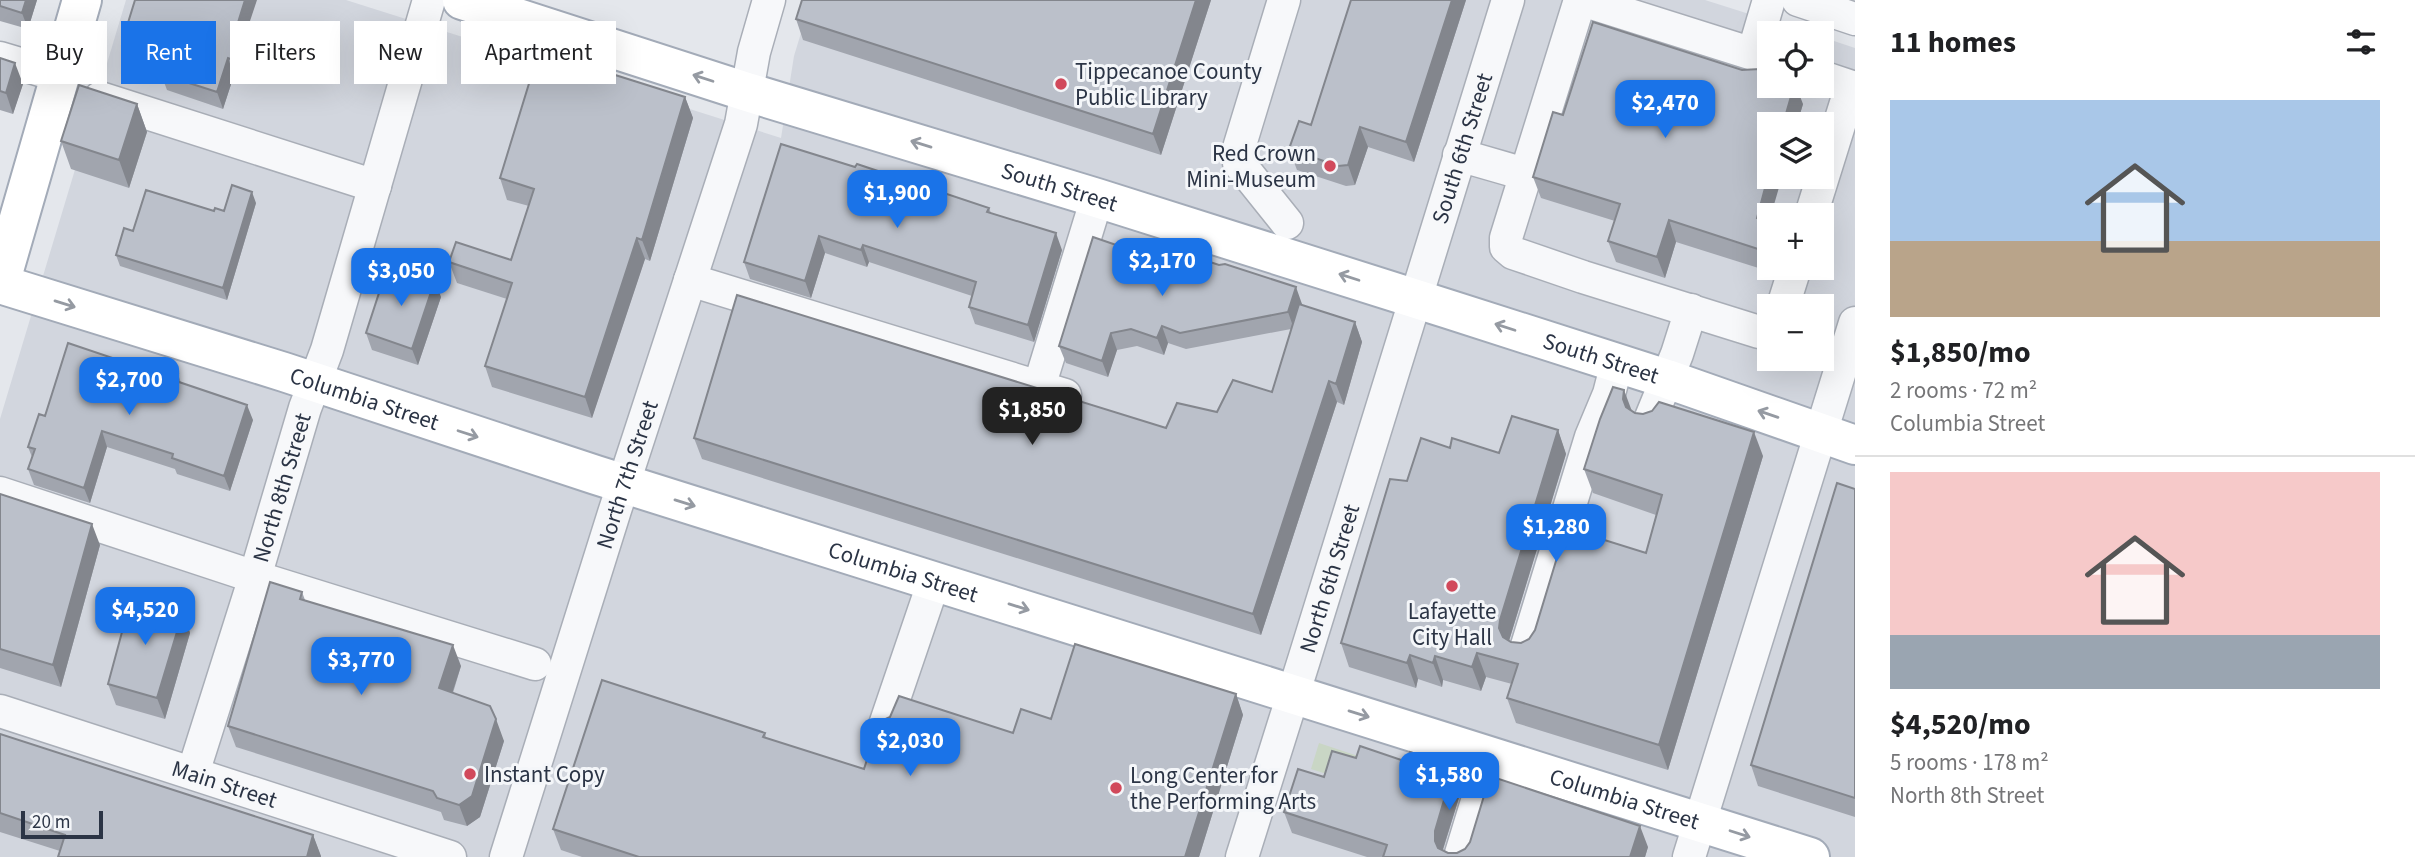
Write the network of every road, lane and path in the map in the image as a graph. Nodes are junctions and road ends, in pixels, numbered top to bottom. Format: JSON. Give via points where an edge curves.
{"nodes":[{"id":1,"x":82,"y":0,"type":"edge"},
{"id":2,"x":429,"y":0,"type":"edge"},
{"id":3,"x":462,"y":0,"type":"edge"},
{"id":4,"x":769,"y":0,"type":"edge"},
{"id":5,"x":1284,"y":0,"type":"edge"},
{"id":6,"x":1508,"y":0,"type":"edge"},
{"id":7,"x":1581,"y":0,"type":"edge"},
{"id":8,"x":1769,"y":0,"type":"edge"},
{"id":9,"x":1797,"y":0,"type":"edge"},
{"id":10,"x":1855,"y":19,"type":"edge"},
{"id":11,"x":76,"y":21,"type":"edge"},
{"id":12,"x":1766,"y":21,"type":"edge"},
{"id":13,"x":1757,"y":55,"type":"edge"},
{"id":14,"x":0,"y":58,"type":"edge"},
{"id":15,"x":21,"y":66,"type":"edge"},
{"id":16,"x":58,"y":84,"type":"edge"},
{"id":17,"x":71,"y":84,"type":"edge"},
{"id":18,"x":1843,"y":84,"type":"edge"},
{"id":19,"x":747,"y":92,"type":"junction"},
{"id":20,"x":1459,"y":155,"type":"junction"},
{"id":21,"x":1525,"y":174,"type":"junction"},
{"id":22,"x":375,"y":186,"type":"junction"},
{"id":23,"x":1097,"y":198,"type":"junction"},
{"id":24,"x":1814,"y":203,"type":"edge"},
{"id":25,"x":1287,"y":223,"type":"dead end"},
{"id":26,"x":690,"y":280,"type":"junction"},
{"id":27,"x":0,"y":284,"type":"edge"},
{"id":28,"x":1414,"y":298,"type":"junction"},
{"id":29,"x":1692,"y":310,"type":"junction"},
{"id":30,"x":1855,"y":323,"type":"edge"},
{"id":31,"x":1757,"y":330,"type":"edge"},
{"id":32,"x":1617,"y":363,"type":"junction"},
{"id":33,"x":1667,"y":379,"type":"junction"},
{"id":34,"x":314,"y":383,"type":"junction"},
{"id":35,"x":1650,"y":420,"type":"edge"},
{"id":36,"x":1838,"y":440,"type":"edge"},
{"id":37,"x":624,"y":484,"type":"junction"},
{"id":38,"x":0,"y":493,"type":"edge"},
{"id":39,"x":256,"y":577,"type":"junction"},
{"id":40,"x":934,"y":581,"type":"junction"},
{"id":41,"x":1526,"y":649,"type":"edge"},
{"id":42,"x":535,"y":664,"type":"dead end"},
{"id":43,"x":1294,"y":693,"type":"junction"},
{"id":44,"x":0,"y":711,"type":"edge"},
{"id":45,"x":885,"y":725,"type":"edge"},
{"id":46,"x":1494,"y":756,"type":"junction"},
{"id":47,"x":194,"y":773,"type":"junction"},
{"id":48,"x":1700,"y":821,"type":"junction"},
{"id":49,"x":369,"y":844,"type":"edge"},
{"id":50,"x":450,"y":857,"type":"edge"},
{"id":51,"x":506,"y":857,"type":"edge"},
{"id":52,"x":1242,"y":857,"type":"edge"},
{"id":53,"x":1460,"y":857,"type":"edge"},
{"id":54,"x":1689,"y":857,"type":"edge"},
{"id":55,"x":1810,"y":857,"type":"edge"}],
"edges":[{"from":1,"to":11,"type":"main road"},
{"from":2,"to":22,"type":"street","name":"North 8th Street"},
{"from":19,"to":3,"type":"main road","name":"South Street","one_way":true},
{"from":4,"to":19,"type":"street","name":"North 7th Street"},
{"from":5,"to":25,"type":"street","via":[[1239,148],[1239,163]]},
{"from":6,"to":20,"type":"street","name":"South 6th Street"},
{"from":7,"to":13,"type":"street"},
{"from":7,"to":21,"type":"street"},
{"from":8,"to":12,"type":"street"},
{"from":9,"to":10,"type":"street"},
{"from":14,"to":15,"type":"street"},
{"from":16,"to":27,"type":"main road"},
{"from":17,"to":22,"type":"street"},
{"from":18,"to":24,"type":"street"},
{"from":23,"to":19,"type":"main road","name":"South Street","one_way":true},
{"from":19,"to":26,"type":"street","name":"North 7th Street","via":[[741,124]]},
{"from":20,"to":21,"type":"street"},
{"from":20,"to":28,"type":"street","name":"South 6th Street"},
{"from":21,"to":29,"type":"street","via":[[1506,238],[1506,247],[1513,253]]},
{"from":22,"to":34,"type":"street","name":"North 8th Street"},
{"from":23,"to":26,"type":"street","via":[[1052,391]]},
{"from":28,"to":23,"type":"main road","name":"South Street","one_way":true},
{"from":26,"to":37,"type":"street","name":"North 7th Street"},
{"from":27,"to":34,"type":"main road","name":"Columbia Street","one_way":true},
{"from":32,"to":28,"type":"main road","name":"South Street","one_way":true},
{"from":28,"to":43,"type":"street","name":"North 6th Street"},
{"from":29,"to":31,"type":"street"},
{"from":29,"to":33,"type":"street"},
{"from":30,"to":36,"type":"street"},
{"from":32,"to":33,"type":"main road","name":"South Street"},
{"from":32,"to":41,"type":"street"},
{"from":33,"to":35,"type":"street"},
{"from":36,"to":33,"type":"main road","name":"South Street","one_way":true},
{"from":34,"to":37,"type":"main road","name":"Columbia Street","one_way":true},
{"from":34,"to":39,"type":"street","name":"North 8th Street"},
{"from":36,"to":48,"type":"street"},
{"from":37,"to":40,"type":"main road","name":"Columbia Street","one_way":true},
{"from":37,"to":51,"type":"street","name":"North 7th Street"},
{"from":38,"to":39,"type":"street"},
{"from":39,"to":42,"type":"street"},
{"from":39,"to":47,"type":"street","name":"North 8th Street"},
{"from":40,"to":43,"type":"main road","name":"Columbia Street","one_way":true},
{"from":40,"to":45,"type":"street"},
{"from":43,"to":46,"type":"main road","name":"Columbia Street","one_way":true},
{"from":43,"to":52,"type":"street","name":"North 6th Street"},
{"from":44,"to":47,"type":"street","name":"Main Street"},
{"from":46,"to":48,"type":"main road","name":"Columbia Street"},
{"from":46,"to":53,"type":"street"},
{"from":47,"to":49,"type":"street","name":"Main Street"},
{"from":48,"to":54,"type":"street"},
{"from":48,"to":55,"type":"main road","name":"Columbia Street","one_way":true},
{"from":49,"to":50,"type":"street","name":"Main Street"}]}
